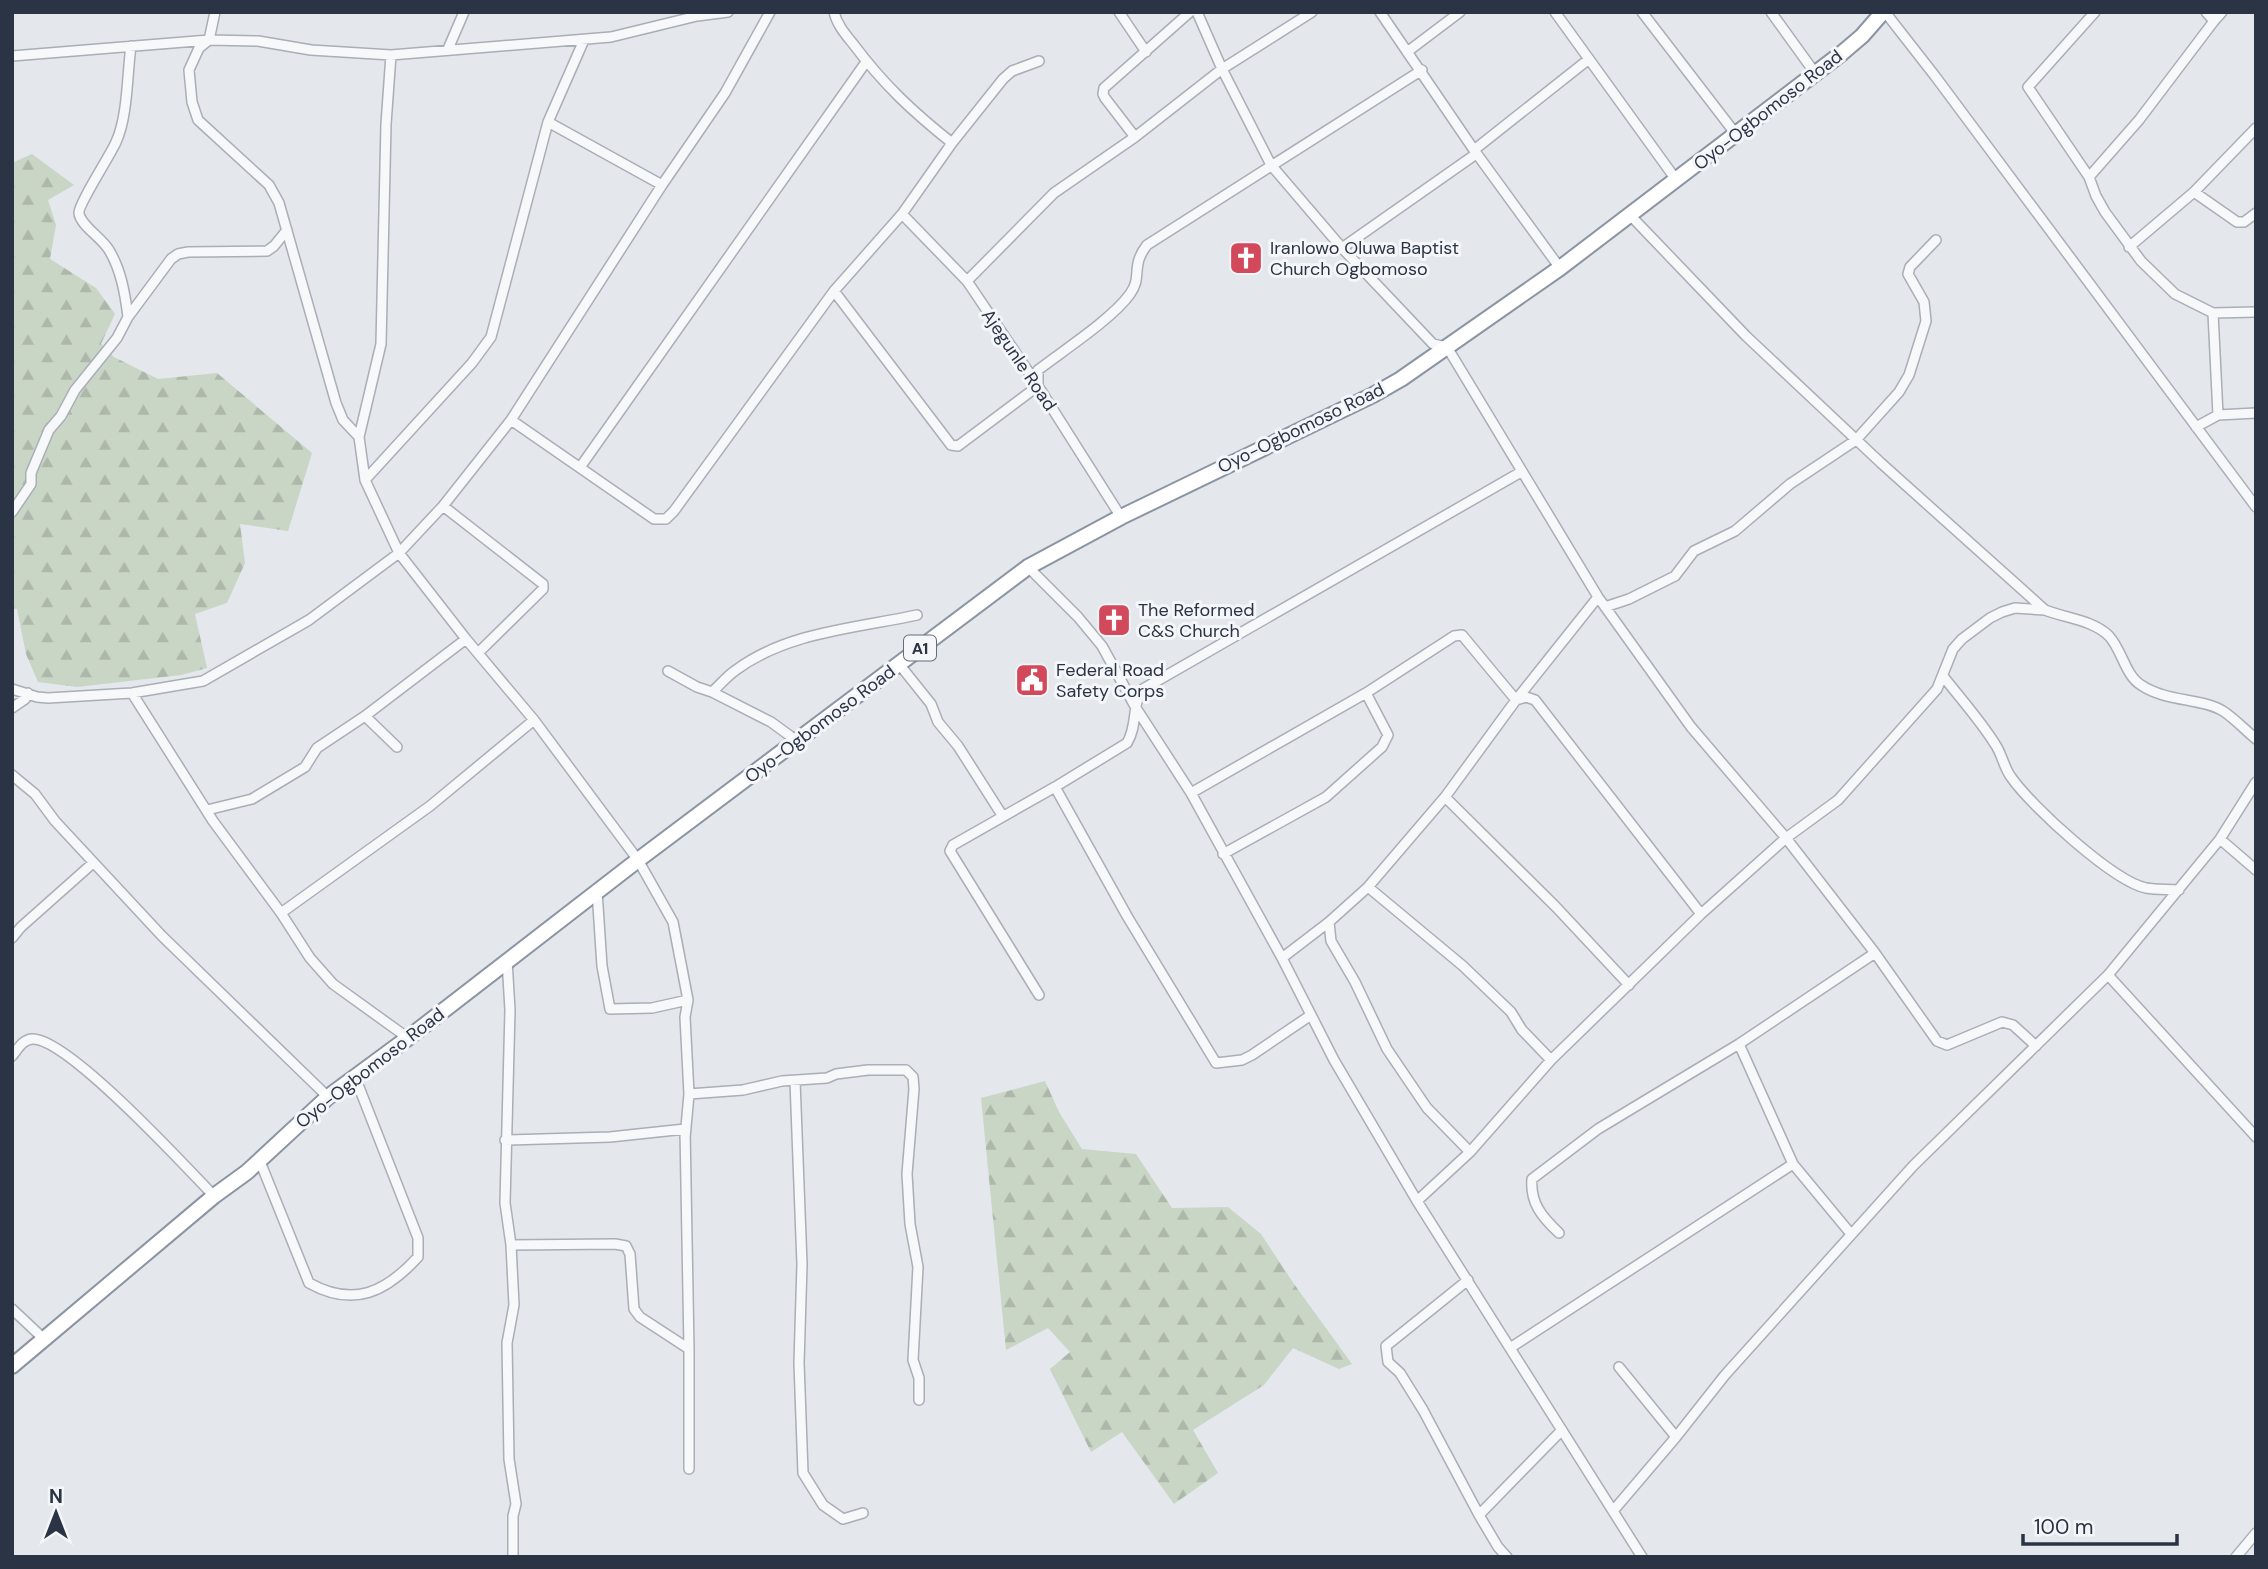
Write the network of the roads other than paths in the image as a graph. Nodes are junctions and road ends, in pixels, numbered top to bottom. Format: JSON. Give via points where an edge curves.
{"nodes":[{"id":1,"x":215,"y":12,"type":"edge"},
{"id":2,"x":464,"y":12,"type":"edge"},
{"id":3,"x":729,"y":12,"type":"edge"},
{"id":4,"x":769,"y":12,"type":"edge"},
{"id":5,"x":834,"y":12,"type":"edge"},
{"id":6,"x":1119,"y":12,"type":"edge"},
{"id":7,"x":1190,"y":12,"type":"edge"},
{"id":8,"x":1197,"y":12,"type":"edge"},
{"id":9,"x":1312,"y":12,"type":"edge"},
{"id":10,"x":1380,"y":12,"type":"edge"},
{"id":11,"x":1460,"y":12,"type":"edge"},
{"id":12,"x":1555,"y":12,"type":"edge"},
{"id":13,"x":1642,"y":12,"type":"edge"},
{"id":14,"x":1771,"y":12,"type":"edge"},
{"id":15,"x":1884,"y":12,"type":"edge"},
{"id":16,"x":2095,"y":12,"type":"edge"},
{"id":17,"x":2206,"y":12,"type":"edge"},
{"id":18,"x":2222,"y":12,"type":"edge"},
{"id":19,"x":696,"y":14,"type":"edge"},
{"id":20,"x":2214,"y":21,"type":"junction"},
{"id":21,"x":209,"y":40,"type":"junction"},
{"id":22,"x":584,"y":40,"type":"junction"},
{"id":23,"x":131,"y":46,"type":"junction"},
{"id":24,"x":448,"y":49,"type":"junction"},
{"id":25,"x":1146,"y":52,"type":"junction"},
{"id":26,"x":1407,"y":52,"type":"junction"},
{"id":27,"x":391,"y":55,"type":"junction"},
{"id":28,"x":12,"y":56,"type":"edge"},
{"id":29,"x":1589,"y":59,"type":"junction"},
{"id":30,"x":1039,"y":61,"type":"dead end"},
{"id":31,"x":866,"y":62,"type":"junction"},
{"id":32,"x":1222,"y":69,"type":"junction"},
{"id":33,"x":1422,"y":70,"type":"junction"},
{"id":34,"x":1815,"y":73,"type":"junction"},
{"id":35,"x":548,"y":122,"type":"junction"},
{"id":36,"x":2256,"y":128,"type":"edge"},
{"id":37,"x":1735,"y":133,"type":"junction"},
{"id":38,"x":1135,"y":137,"type":"junction"},
{"id":39,"x":951,"y":143,"type":"junction"},
{"id":40,"x":1474,"y":150,"type":"junction"},
{"id":41,"x":1271,"y":165,"type":"junction"},
{"id":42,"x":2089,"y":177,"type":"junction"},
{"id":43,"x":1677,"y":181,"type":"junction"},
{"id":44,"x":662,"y":185,"type":"junction"},
{"id":45,"x":2194,"y":192,"type":"junction"},
{"id":46,"x":2256,"y":213,"type":"edge"},
{"id":47,"x":902,"y":214,"type":"junction"},
{"id":48,"x":1630,"y":215,"type":"junction"},
{"id":49,"x":287,"y":230,"type":"junction"},
{"id":50,"x":1937,"y":240,"type":"dead end"},
{"id":51,"x":2129,"y":247,"type":"junction"},
{"id":52,"x":1342,"y":248,"type":"junction"},
{"id":53,"x":1560,"y":268,"type":"junction"},
{"id":54,"x":967,"y":281,"type":"junction"},
{"id":55,"x":834,"y":291,"type":"junction"},
{"id":56,"x":2256,"y":312,"type":"edge"},
{"id":57,"x":2213,"y":313,"type":"junction"},
{"id":58,"x":128,"y":317,"type":"junction"},
{"id":59,"x":1447,"y":347,"type":"junction"},
{"id":60,"x":1038,"y":386,"type":"junction"},
{"id":61,"x":2256,"y":413,"type":"edge"},
{"id":62,"x":2218,"y":415,"type":"junction"},
{"id":63,"x":511,"y":420,"type":"junction"},
{"id":64,"x":2196,"y":427,"type":"junction"},
{"id":65,"x":359,"y":436,"type":"junction"},
{"id":66,"x":1856,"y":440,"type":"junction"},
{"id":67,"x":581,"y":466,"type":"junction"},
{"id":68,"x":1521,"y":472,"type":"junction"},
{"id":69,"x":365,"y":480,"type":"junction"},
{"id":70,"x":443,"y":506,"type":"junction"},
{"id":71,"x":2256,"y":507,"type":"edge"},
{"id":72,"x":12,"y":512,"type":"edge"},
{"id":73,"x":1121,"y":517,"type":"junction"},
{"id":74,"x":399,"y":553,"type":"junction"},
{"id":75,"x":1028,"y":567,"type":"junction"},
{"id":76,"x":1598,"y":597,"type":"junction"},
{"id":77,"x":1605,"y":607,"type":"junction"},
{"id":78,"x":2045,"y":610,"type":"junction"},
{"id":79,"x":917,"y":615,"type":"dead end"},
{"id":80,"x":466,"y":639,"type":"junction"},
{"id":81,"x":478,"y":653,"type":"junction"},
{"id":82,"x":899,"y":664,"type":"junction"},
{"id":83,"x":668,"y":671,"type":"dead end"},
{"id":84,"x":1943,"y":676,"type":"junction"},
{"id":85,"x":12,"y":689,"type":"edge"},
{"id":86,"x":712,"y":692,"type":"junction"},
{"id":87,"x":28,"y":693,"type":"junction"},
{"id":88,"x":132,"y":693,"type":"junction"},
{"id":89,"x":1366,"y":693,"type":"junction"},
{"id":90,"x":1516,"y":700,"type":"junction"},
{"id":91,"x":12,"y":708,"type":"edge"},
{"id":92,"x":1136,"y":708,"type":"junction"},
{"id":93,"x":365,"y":716,"type":"junction"},
{"id":94,"x":534,"y":720,"type":"junction"},
{"id":95,"x":2256,"y":739,"type":"edge"},
{"id":96,"x":797,"y":741,"type":"junction"},
{"id":97,"x":397,"y":747,"type":"dead end"},
{"id":98,"x":12,"y":775,"type":"edge"},
{"id":99,"x":2256,"y":782,"type":"edge"},
{"id":100,"x":1055,"y":787,"type":"junction"},
{"id":101,"x":1191,"y":793,"type":"junction"},
{"id":102,"x":1445,"y":797,"type":"junction"},
{"id":103,"x":207,"y":810,"type":"junction"},
{"id":104,"x":1002,"y":815,"type":"junction"},
{"id":105,"x":1786,"y":838,"type":"junction"},
{"id":106,"x":2220,"y":839,"type":"junction"},
{"id":107,"x":1223,"y":854,"type":"junction"},
{"id":108,"x":638,"y":860,"type":"junction"},
{"id":109,"x":93,"y":863,"type":"junction"},
{"id":110,"x":2256,"y":870,"type":"edge"},
{"id":111,"x":1368,"y":887,"type":"junction"},
{"id":112,"x":2179,"y":890,"type":"junction"},
{"id":113,"x":597,"y":891,"type":"junction"},
{"id":114,"x":281,"y":913,"type":"junction"},
{"id":115,"x":1701,"y":914,"type":"junction"},
{"id":116,"x":12,"y":918,"type":"edge"},
{"id":117,"x":1329,"y":922,"type":"junction"},
{"id":118,"x":21,"y":927,"type":"junction"},
{"id":119,"x":12,"y":938,"type":"edge"},
{"id":120,"x":1875,"y":953,"type":"junction"},
{"id":121,"x":1282,"y":958,"type":"junction"},
{"id":122,"x":507,"y":960,"type":"junction"},
{"id":123,"x":2108,"y":975,"type":"junction"},
{"id":124,"x":1629,"y":985,"type":"junction"},
{"id":125,"x":1039,"y":995,"type":"dead end"},
{"id":126,"x":688,"y":1000,"type":"junction"},
{"id":127,"x":1311,"y":1015,"type":"junction"},
{"id":128,"x":408,"y":1038,"type":"junction"},
{"id":129,"x":1739,"y":1044,"type":"junction"},
{"id":130,"x":2036,"y":1046,"type":"junction"},
{"id":131,"x":12,"y":1056,"type":"edge"},
{"id":132,"x":1551,"y":1060,"type":"junction"},
{"id":133,"x":355,"y":1077,"type":"junction"},
{"id":134,"x":795,"y":1080,"type":"junction"},
{"id":135,"x":689,"y":1094,"type":"junction"},
{"id":136,"x":328,"y":1097,"type":"junction"},
{"id":137,"x":685,"y":1138,"type":"junction"},
{"id":138,"x":2256,"y":1138,"type":"edge"},
{"id":139,"x":505,"y":1140,"type":"junction"},
{"id":140,"x":1470,"y":1152,"type":"junction"},
{"id":141,"x":259,"y":1159,"type":"junction"},
{"id":142,"x":1793,"y":1164,"type":"junction"},
{"id":143,"x":214,"y":1196,"type":"junction"},
{"id":144,"x":1417,"y":1202,"type":"junction"},
{"id":145,"x":1559,"y":1233,"type":"dead end"},
{"id":146,"x":1851,"y":1234,"type":"junction"},
{"id":147,"x":511,"y":1245,"type":"junction"},
{"id":148,"x":1468,"y":1280,"type":"junction"},
{"id":149,"x":12,"y":1309,"type":"edge"},
{"id":150,"x":44,"y":1339,"type":"junction"},
{"id":151,"x":1510,"y":1348,"type":"junction"},
{"id":152,"x":690,"y":1349,"type":"junction"},
{"id":153,"x":12,"y":1366,"type":"edge"},
{"id":154,"x":1619,"y":1367,"type":"dead end"},
{"id":155,"x":919,"y":1400,"type":"dead end"},
{"id":156,"x":1562,"y":1430,"type":"junction"},
{"id":157,"x":1676,"y":1437,"type":"junction"},
{"id":158,"x":689,"y":1469,"type":"dead end"},
{"id":159,"x":1613,"y":1511,"type":"junction"},
{"id":160,"x":863,"y":1513,"type":"dead end"},
{"id":161,"x":1479,"y":1515,"type":"junction"},
{"id":162,"x":2256,"y":1533,"type":"edge"},
{"id":163,"x":513,"y":1557,"type":"edge"},
{"id":164,"x":1507,"y":1557,"type":"edge"},
{"id":165,"x":1642,"y":1557,"type":"edge"},
{"id":166,"x":2235,"y":1557,"type":"edge"}],
"edges":[{"from":1,"to":21,"type":"street"},
{"from":2,"to":24,"type":"street"},
{"from":3,"to":19,"type":"street"},
{"from":4,"to":44,"type":"street","via":[[725,93]]},
{"from":5,"to":31,"type":"street"},
{"from":6,"to":25,"type":"street"},
{"from":7,"to":25,"type":"street"},
{"from":8,"to":32,"type":"street"},
{"from":9,"to":32,"type":"street"},
{"from":10,"to":26,"type":"street"},
{"from":11,"to":26,"type":"street"},
{"from":12,"to":29,"type":"street"},
{"from":13,"to":37,"type":"street"},
{"from":14,"to":34,"type":"street"},
{"from":15,"to":34,"type":"highway","name":"Oyo-Ogbomoso Road","number":"A1"},
{"from":15,"to":64,"type":"street"},
{"from":16,"to":42,"type":"street","via":[[2028,87]]},
{"from":17,"to":20,"type":"street"},
{"from":18,"to":20,"type":"street"},
{"from":19,"to":22,"type":"street"},
{"from":20,"to":42,"type":"street"},
{"from":21,"to":23,"type":"street"},
{"from":21,"to":27,"type":"street"},
{"from":21,"to":49,"type":"street","via":[[199,48],[189,70],[198,120],[269,185]]},
{"from":22,"to":24,"type":"street"},
{"from":22,"to":35,"type":"street"},
{"from":23,"to":28,"type":"street"},
{"from":23,"to":58,"type":"street","via":[[117,140],[79,206],[81,221],[98,235],[114,261]]},
{"from":24,"to":27,"type":"street"},
{"from":25,"to":38,"type":"street","via":[[1104,88],[1103,94]]},
{"from":26,"to":33,"type":"street"},
{"from":27,"to":65,"type":"street","via":[[381,344]]},
{"from":29,"to":40,"type":"street"},
{"from":29,"to":43,"type":"street"},
{"from":30,"to":39,"type":"street","via":[[1003,79]]},
{"from":31,"to":39,"type":"street","via":[[906,107]]},
{"from":31,"to":67,"type":"street"},
{"from":32,"to":38,"type":"street"},
{"from":32,"to":41,"type":"street"},
{"from":33,"to":40,"type":"street"},
{"from":33,"to":41,"type":"street"},
{"from":34,"to":37,"type":"highway","name":"Oyo-Ogbomoso Road","number":"A1"},
{"from":35,"to":44,"type":"street"},
{"from":35,"to":69,"type":"street","via":[[491,337]]},
{"from":36,"to":45,"type":"street"},
{"from":37,"to":43,"type":"highway","name":"Oyo-Ogbomoso Road","number":"A1"},
{"from":38,"to":54,"type":"street","via":[[1043,202]]},
{"from":39,"to":47,"type":"street"},
{"from":40,"to":52,"type":"street","via":[[1476,154]]},
{"from":40,"to":53,"type":"street"},
{"from":41,"to":52,"type":"street"},
{"from":41,"to":60,"type":"street","via":[[1147,245],[1135,267],[1137,280],[1131,293],[1038,370]]},
{"from":42,"to":51,"type":"street"},
{"from":43,"to":48,"type":"highway","name":"Oyo-Ogbomoso Road","number":"A1"},
{"from":44,"to":63,"type":"street"},
{"from":45,"to":46,"type":"street","via":[[2237,222]]},
{"from":45,"to":51,"type":"street"},
{"from":47,"to":54,"type":"street","name":"Ajegunle Road"},
{"from":47,"to":55,"type":"street"},
{"from":48,"to":53,"type":"highway","name":"Oyo-Ogbomoso Road","number":"A1"},
{"from":48,"to":66,"type":"street","via":[[1746,336]]},
{"from":49,"to":58,"type":"street","via":[[267,251],[177,254]]},
{"from":49,"to":65,"type":"street","via":[[342,420]]},
{"from":50,"to":66,"type":"street","via":[[1908,274],[1927,314],[1909,375]]},
{"from":51,"to":57,"type":"street","via":[[2175,294]]},
{"from":52,"to":59,"type":"street","via":[[1433,344]]},
{"from":53,"to":59,"type":"highway","name":"Oyo-Ogbomoso Road","number":"A1"},
{"from":54,"to":60,"type":"street","name":"Ajegunle Road"},
{"from":55,"to":60,"type":"street","via":[[951,445],[964,442]]},
{"from":55,"to":67,"type":"street","via":[[666,519],[654,519]]},
{"from":56,"to":57,"type":"street"},
{"from":57,"to":62,"type":"street"},
{"from":58,"to":72,"type":"street","via":[[48,430],[31,484]]},
{"from":59,"to":68,"type":"street"},
{"from":59,"to":73,"type":"highway","name":"Oyo-Ogbomoso Road","number":"A1","via":[[1373,395]]},
{"from":60,"to":73,"type":"street","name":"Ajegunle Road"},
{"from":61,"to":62,"type":"street"},
{"from":62,"to":64,"type":"street"},
{"from":63,"to":67,"type":"street"},
{"from":63,"to":70,"type":"street"},
{"from":64,"to":71,"type":"street"},
{"from":65,"to":69,"type":"street"},
{"from":66,"to":77,"type":"street","via":[[1790,484],[1735,531],[1694,551],[1675,576]]},
{"from":66,"to":78,"type":"street"},
{"from":68,"to":76,"type":"street"},
{"from":68,"to":92,"type":"street","via":[[1143,690]]},
{"from":69,"to":74,"type":"street"},
{"from":70,"to":74,"type":"street"},
{"from":70,"to":81,"type":"street","via":[[543,584]]},
{"from":73,"to":75,"type":"highway","name":"Oyo-Ogbomoso Road","number":"A1"},
{"from":74,"to":80,"type":"street"},
{"from":74,"to":88,"type":"street","via":[[309,620],[214,676]]},
{"from":75,"to":82,"type":"highway","name":"Oyo-Ogbomoso Road","number":"A1"},
{"from":75,"to":92,"type":"street","via":[[1102,646]]},
{"from":76,"to":77,"type":"street"},
{"from":76,"to":90,"type":"street"},
{"from":77,"to":105,"type":"street","via":[[1691,727]]},
{"from":78,"to":84,"type":"street","via":[[2015,608],[1990,618],[1952,649]]},
{"from":78,"to":95,"type":"street","via":[[2089,623],[2107,634],[2139,684],[2222,711]]},
{"from":79,"to":86,"type":"street","via":[[821,633],[771,651],[737,669]]},
{"from":80,"to":81,"type":"street"},
{"from":80,"to":93,"type":"street"},
{"from":81,"to":94,"type":"street"},
{"from":82,"to":96,"type":"highway","name":"Oyo-Ogbomoso Road","number":"A1"},
{"from":82,"to":104,"type":"street","via":[[931,704],[938,722]]},
{"from":83,"to":86,"type":"street"},
{"from":84,"to":105,"type":"street","via":[[1931,696],[1838,800]]},
{"from":84,"to":112,"type":"street","via":[[1994,742],[2008,775],[2068,835],[2128,881],[2146,888]]},
{"from":85,"to":87,"type":"street"},
{"from":86,"to":96,"type":"street"},
{"from":87,"to":88,"type":"street","via":[[48,698]]},
{"from":87,"to":91,"type":"street"},
{"from":88,"to":103,"type":"street"},
{"from":89,"to":90,"type":"street","via":[[1462,635]]},
{"from":89,"to":101,"type":"street"},
{"from":89,"to":107,"type":"street","via":[[1388,735],[1382,747],[1326,797]]},
{"from":90,"to":102,"type":"street"},
{"from":90,"to":115,"type":"street","via":[[1526,696],[1535,700]]},
{"from":92,"to":100,"type":"street","via":[[1127,743]]},
{"from":92,"to":101,"type":"street"},
{"from":93,"to":97,"type":"street"},
{"from":93,"to":103,"type":"street","via":[[317,748],[305,767],[252,799]]},
{"from":94,"to":108,"type":"street"},
{"from":94,"to":114,"type":"street","via":[[430,806]]},
{"from":96,"to":108,"type":"highway","name":"Oyo-Ogbomoso Road","number":"A1"},
{"from":98,"to":109,"type":"street","via":[[35,794]]},
{"from":99,"to":106,"type":"street"},
{"from":100,"to":104,"type":"street"},
{"from":100,"to":127,"type":"street","via":[[1216,1063],[1252,1055]]},
{"from":101,"to":107,"type":"street"},
{"from":102,"to":111,"type":"street"},
{"from":102,"to":124,"type":"street"},
{"from":103,"to":114,"type":"street"},
{"from":104,"to":125,"type":"street","via":[[950,851]]},
{"from":105,"to":115,"type":"street"},
{"from":105,"to":120,"type":"street"},
{"from":106,"to":110,"type":"street"},
{"from":106,"to":112,"type":"street"},
{"from":107,"to":121,"type":"street"},
{"from":108,"to":113,"type":"highway","name":"Oyo-Ogbomoso Road","number":"A1"},
{"from":108,"to":126,"type":"street","via":[[673,922]]},
{"from":109,"to":118,"type":"street"},
{"from":109,"to":136,"type":"street"},
{"from":111,"to":117,"type":"street"},
{"from":111,"to":132,"type":"street","via":[[1463,966]]},
{"from":112,"to":123,"type":"street"},
{"from":113,"to":122,"type":"highway","name":"Oyo-Ogbomoso Road","number":"A1"},
{"from":113,"to":126,"type":"street","via":[[610,1009],[652,1008]]},
{"from":114,"to":128,"type":"street","via":[[333,984]]},
{"from":115,"to":124,"type":"street"},
{"from":116,"to":118,"type":"street"},
{"from":117,"to":121,"type":"street"},
{"from":117,"to":140,"type":"street","via":[[1331,941],[1387,1049],[1427,1108]]},
{"from":118,"to":119,"type":"street"},
{"from":120,"to":129,"type":"street"},
{"from":120,"to":130,"type":"street","via":[[1937,1041],[1947,1045],[2002,1022],[2013,1025]]},
{"from":121,"to":127,"type":"street"},
{"from":122,"to":128,"type":"highway","name":"Oyo-Ogbomoso Road","number":"A1"},
{"from":122,"to":139,"type":"street","via":[[510,1010]]},
{"from":123,"to":130,"type":"street"},
{"from":123,"to":138,"type":"street"},
{"from":124,"to":132,"type":"street"},
{"from":126,"to":135,"type":"street"},
{"from":127,"to":144,"type":"street"},
{"from":128,"to":133,"type":"highway","name":"Oyo-Ogbomoso Road","number":"A1"},
{"from":129,"to":142,"type":"street"},
{"from":129,"to":145,"type":"street","via":[[1598,1129],[1532,1179],[1531,1194],[1541,1215]]},
{"from":130,"to":146,"type":"street","via":[[1913,1166]]},
{"from":131,"to":143,"type":"street","via":[[23,1041],[48,1042],[121,1100]]},
{"from":132,"to":140,"type":"street"},
{"from":133,"to":136,"type":"highway","name":"Oyo-Ogbomoso Road","number":"A1"},
{"from":133,"to":141,"type":"street","via":[[418,1238],[418,1257],[406,1270],[365,1296],[322,1290],[309,1283]]},
{"from":134,"to":135,"type":"street"},
{"from":134,"to":155,"type":"street","via":[[869,1070],[906,1070],[913,1077],[907,1174],[918,1268],[913,1360]]},
{"from":134,"to":160,"type":"street","via":[[803,1473],[823,1505],[843,1519]]},
{"from":135,"to":137,"type":"street"},
{"from":136,"to":141,"type":"highway","name":"Oyo-Ogbomoso Road","number":"A1"},
{"from":137,"to":139,"type":"street","via":[[685,1129]]},
{"from":137,"to":152,"type":"street"},
{"from":139,"to":147,"type":"street","via":[[505,1203]]},
{"from":140,"to":144,"type":"street"},
{"from":141,"to":143,"type":"highway","name":"Oyo-Ogbomoso Road","number":"A1"},
{"from":142,"to":146,"type":"street"},
{"from":142,"to":151,"type":"street"},
{"from":143,"to":150,"type":"highway","name":"Oyo-Ogbomoso Road","number":"A1"},
{"from":144,"to":148,"type":"street"},
{"from":146,"to":157,"type":"street"},
{"from":147,"to":152,"type":"street","via":[[626,1246],[631,1254],[634,1309]]},
{"from":147,"to":163,"type":"street","via":[[514,1305],[507,1343],[509,1459],[516,1504]]},
{"from":148,"to":151,"type":"street"},
{"from":148,"to":161,"type":"street","via":[[1386,1346],[1385,1352],[1423,1410]]},
{"from":149,"to":150,"type":"street"},
{"from":150,"to":153,"type":"highway","name":"Oyo-Ogbomoso Road","number":"A1"},
{"from":151,"to":156,"type":"street"},
{"from":152,"to":158,"type":"street"},
{"from":154,"to":157,"type":"street"},
{"from":156,"to":159,"type":"street"},
{"from":156,"to":161,"type":"street"},
{"from":157,"to":159,"type":"street"},
{"from":159,"to":165,"type":"street"},
{"from":161,"to":164,"type":"street"},
{"from":162,"to":166,"type":"street"}]}
